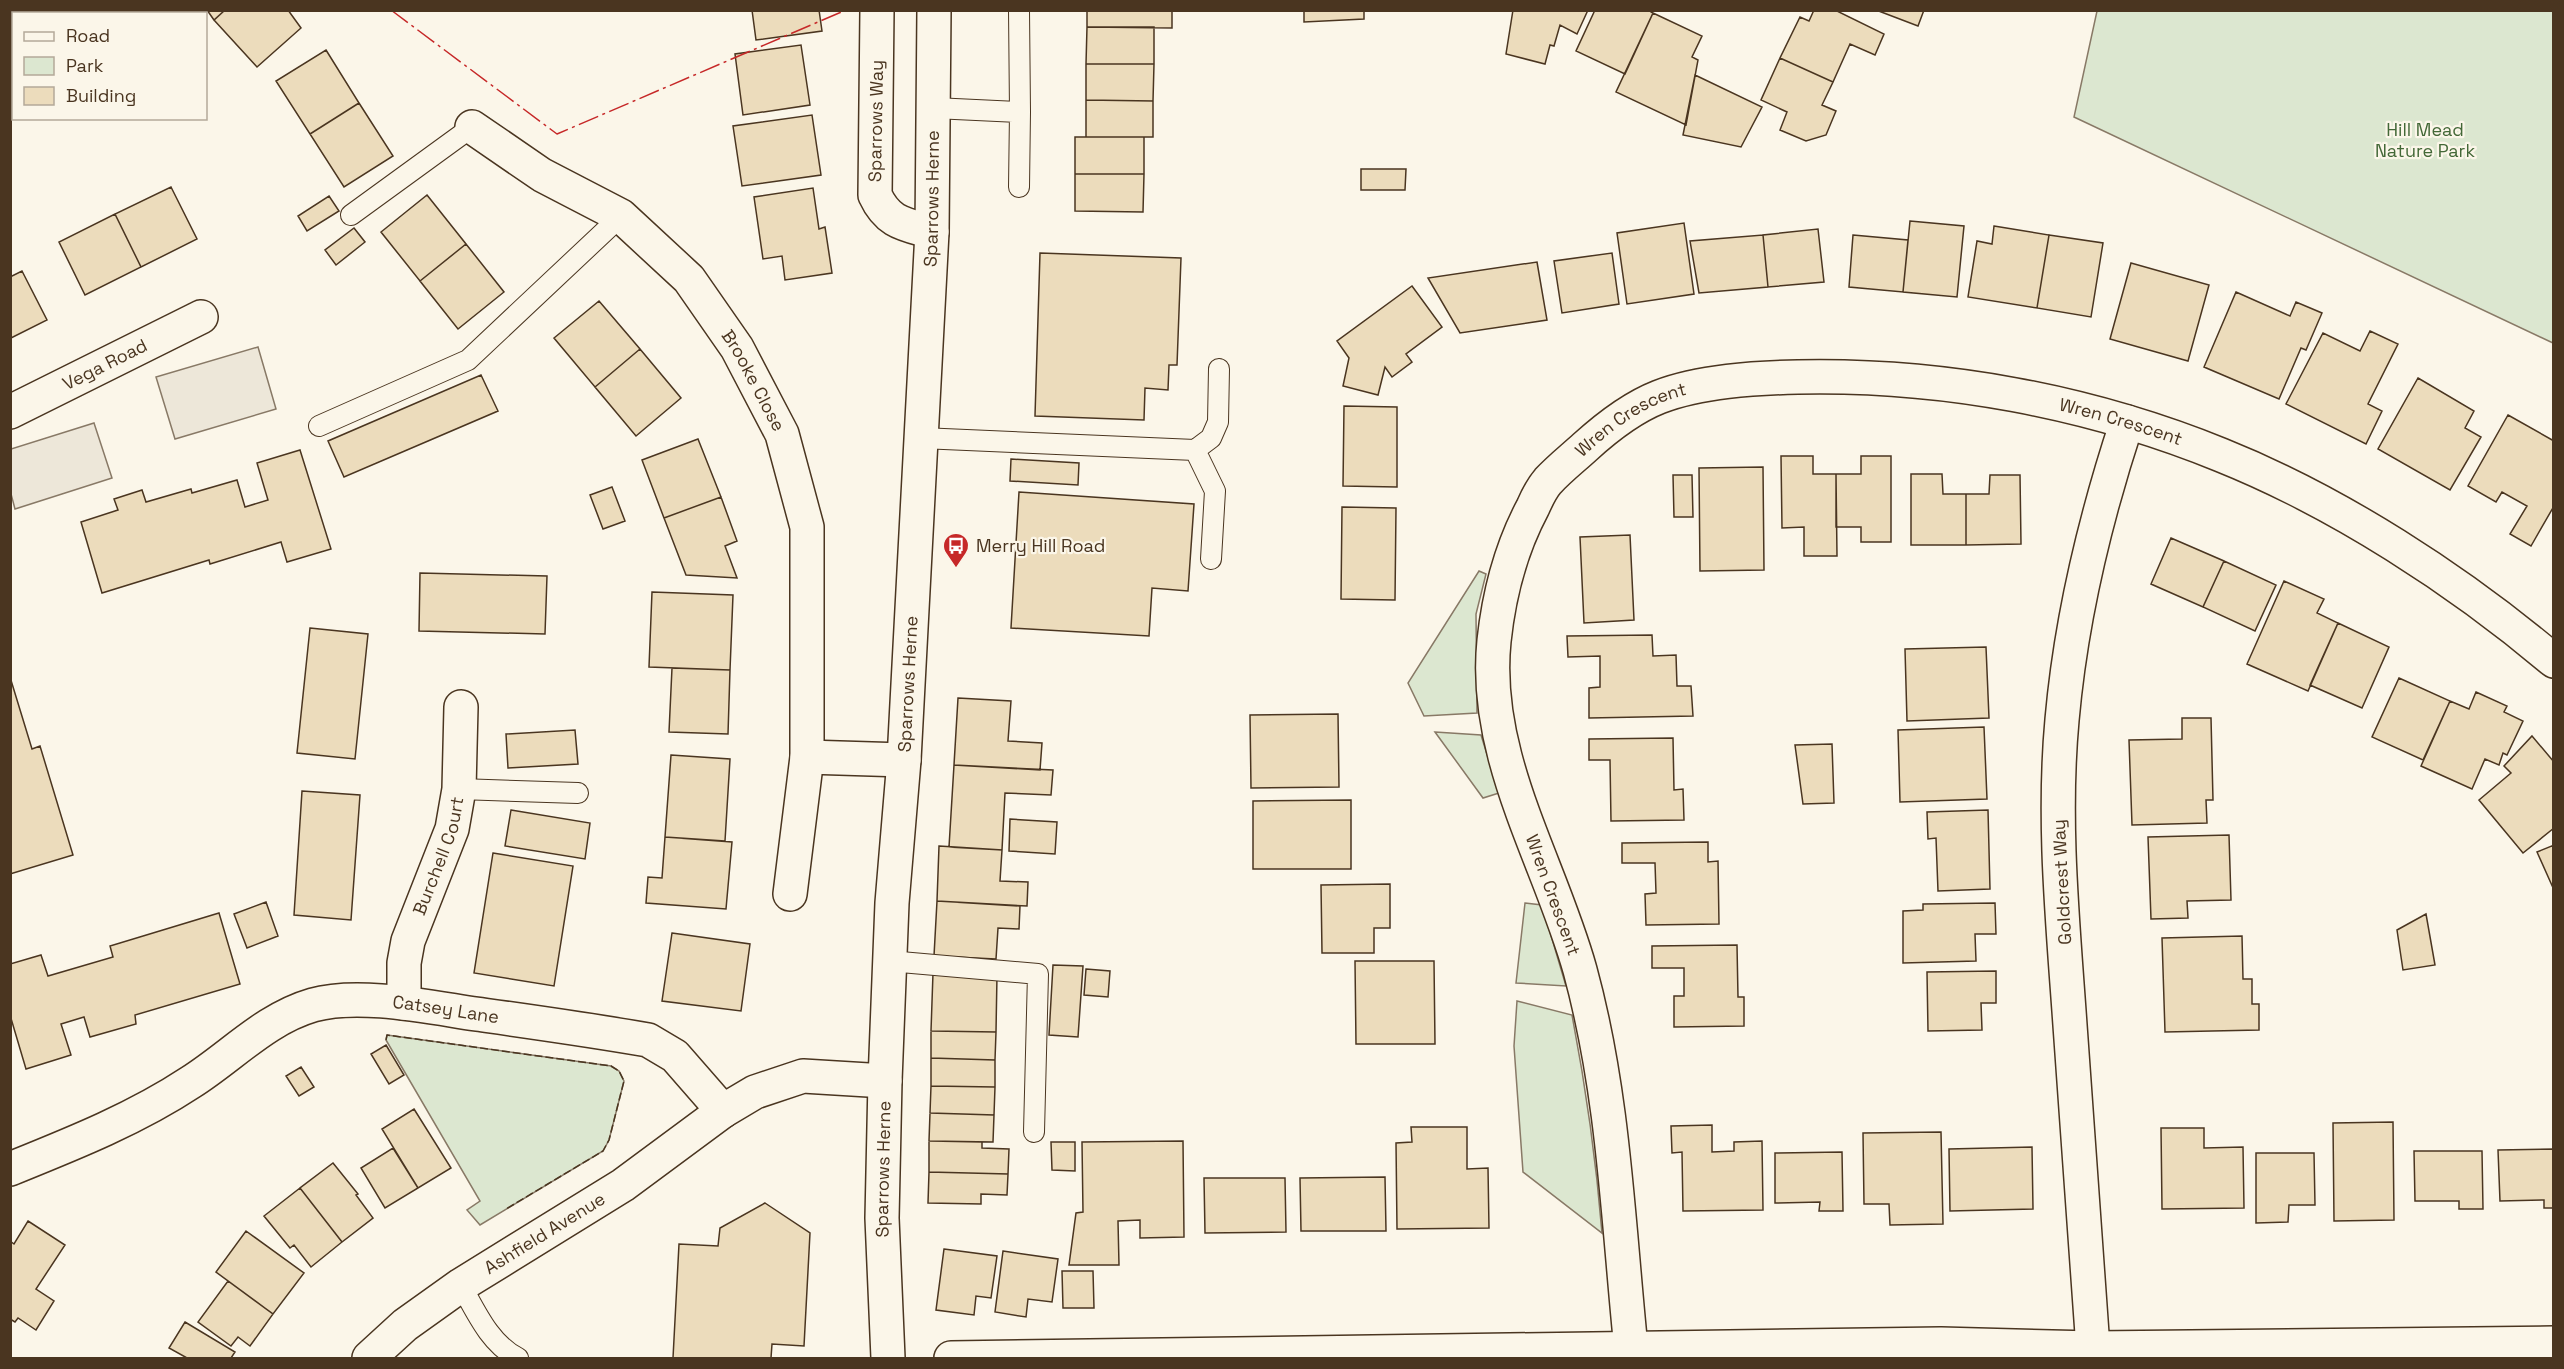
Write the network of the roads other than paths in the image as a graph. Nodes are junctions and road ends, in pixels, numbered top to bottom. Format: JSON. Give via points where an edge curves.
{"nodes":[{"id":1,"x":877,"y":10,"type":"edge"},
{"id":2,"x":934,"y":10,"type":"edge"},
{"id":3,"x":1019,"y":10,"type":"edge"},
{"id":4,"x":934,"y":108,"type":"junction"},
{"id":5,"x":1020,"y":112,"type":"junction"},
{"id":6,"x":472,"y":127,"type":"joint"},
{"id":7,"x":1019,"y":187,"type":"dead end"},
{"id":8,"x":351,"y":215,"type":"dead end"},
{"id":9,"x":621,"y":216,"type":"junction"},
{"id":10,"x":932,"y":232,"type":"junction"},
{"id":11,"x":201,"y":316,"type":"dead end"},
{"id":12,"x":1219,"y":369,"type":"dead end"},
{"id":13,"x":10,"y":412,"type":"edge"},
{"id":14,"x":2127,"y":422,"type":"junction"},
{"id":15,"x":319,"y":426,"type":"dead end"},
{"id":16,"x":921,"y":438,"type":"junction"},
{"id":17,"x":1195,"y":450,"type":"junction"},
{"id":18,"x":1212,"y":559,"type":"dead end"},
{"id":19,"x":2553,"y":661,"type":"edge"},
{"id":20,"x":461,"y":707,"type":"dead end"},
{"id":21,"x":807,"y":757,"type":"junction"},
{"id":22,"x":904,"y":760,"type":"junction"},
{"id":23,"x":459,"y":789,"type":"junction"},
{"id":24,"x":578,"y":793,"type":"dead end"},
{"id":25,"x":790,"y":894,"type":"dead end"},
{"id":26,"x":889,"y":960,"type":"junction"},
{"id":27,"x":404,"y":1003,"type":"junction"},
{"id":28,"x":885,"y":1081,"type":"junction"},
{"id":29,"x":723,"y":1111,"type":"junction"},
{"id":30,"x":1034,"y":1132,"type":"dead end"},
{"id":31,"x":10,"y":1169,"type":"edge"},
{"id":32,"x":461,"y":1285,"type":"junction"},
{"id":33,"x":2553,"y":1343,"type":"edge"},
{"id":34,"x":1631,"y":1348,"type":"junction"},
{"id":35,"x":2093,"y":1348,"type":"junction"},
{"id":36,"x":1941,"y":1351,"type":"edge"},
{"id":37,"x":2377,"y":1352,"type":"edge"},
{"id":38,"x":1334,"y":1356,"type":"edge"},
{"id":39,"x":369,"y":1359,"type":"edge"},
{"id":40,"x":518,"y":1359,"type":"edge"},
{"id":41,"x":888,"y":1359,"type":"edge"},
{"id":42,"x":951,"y":1359,"type":"edge"}],
"edges":[{"from":1,"to":10,"type":"street","name":"Sparrows Way","via":[[875,195],[888,215],[899,223]]},
{"from":2,"to":4,"type":"street","name":"Sparrows Herne"},
{"from":3,"to":5,"type":"lane"},
{"from":4,"to":5,"type":"lane"},
{"from":4,"to":10,"type":"street","name":"Sparrows Herne"},
{"from":5,"to":7,"type":"lane"},
{"from":6,"to":8,"type":"lane"},
{"from":6,"to":9,"type":"street","name":"Brooke Close","via":[[542,175]]},
{"from":9,"to":15,"type":"lane","via":[[468,360]]},
{"from":9,"to":21,"type":"street","name":"Brooke Close","via":[[689,279],[737,348],[782,434],[807,527]]},
{"from":10,"to":16,"type":"street","name":"Sparrows Herne"},
{"from":11,"to":13,"type":"street","name":"Vega Road"},
{"from":12,"to":17,"type":"lane","via":[[1218,422],[1211,438]]},
{"from":14,"to":19,"type":"street","name":"Wren Crescent","via":[[2222,455],[2306,495],[2408,554],[2478,601]]},
{"from":14,"to":34,"type":"street","name":"Wren Crescent","via":[[2039,399],[1955,385],[1836,376],[1764,377],[1673,393],[1642,405],[1604,430],[1545,484],[1516,540],[1502,588],[1493,645],[1493,688],[1513,785],[1579,968],[1604,1081],[1614,1148]]},
{"from":14,"to":35,"type":"street","name":"Goldcrest Way","via":[[2085,569],[2062,720],[2058,795]]},
{"from":16,"to":17,"type":"lane"},
{"from":16,"to":22,"type":"street","name":"Sparrows Herne"},
{"from":17,"to":18,"type":"lane","via":[[1215,490]]},
{"from":20,"to":23,"type":"street","name":"Burchell Court"},
{"from":21,"to":22,"type":"street"},
{"from":21,"to":25,"type":"street","name":"Brooke Close"},
{"from":22,"to":26,"type":"street","name":"Sparrows Herne"},
{"from":23,"to":24,"type":"lane"},
{"from":23,"to":27,"type":"street","name":"Burchell Court","via":[[452,829],[408,941]]},
{"from":26,"to":28,"type":"street","name":"Sparrows Herne"},
{"from":26,"to":30,"type":"lane","via":[[1038,974]]},
{"from":27,"to":29,"type":"street","name":"Catsey Lane","via":[[648,1040],[675,1056]]},
{"from":27,"to":31,"type":"street","name":"Catsey Lane","via":[[316,1004],[290,1013],[191,1083],[102,1131]]},
{"from":28,"to":29,"type":"street","via":[[803,1076],[774,1084]]},
{"from":28,"to":41,"type":"street","name":"Sparrows Herne","via":[[882,1218]]},
{"from":29,"to":32,"type":"street","name":"Ashfield Avenue","via":[[623,1185]]},
{"from":32,"to":39,"type":"street","name":"Ashfield Avenue","via":[[405,1325]]},
{"from":32,"to":40,"type":"lane","via":[[491,1336]]},
{"from":33,"to":37,"type":"street"},
{"from":34,"to":36,"type":"street"},
{"from":34,"to":38,"type":"street"},
{"from":35,"to":36,"type":"street"},
{"from":35,"to":37,"type":"street"},
{"from":38,"to":42,"type":"street"}]}
